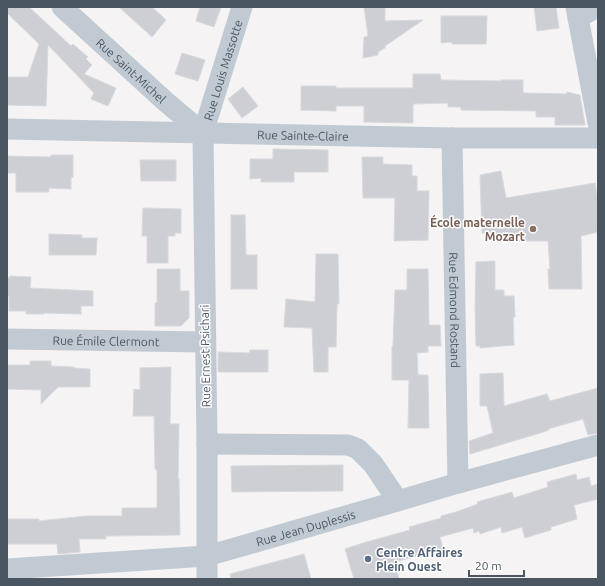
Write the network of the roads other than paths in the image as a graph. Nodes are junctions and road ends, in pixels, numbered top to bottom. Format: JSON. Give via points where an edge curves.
{"nodes":[{"id":1,"x":62,"y":7,"type":"edge"},
{"id":2,"x":242,"y":7,"type":"edge"},
{"id":3,"x":597,"y":7,"type":"edge"},
{"id":4,"x":577,"y":12,"type":"edge"},
{"id":5,"x":598,"y":123,"type":"edge"},
{"id":6,"x":7,"y":129,"type":"edge"},
{"id":7,"x":202,"y":134,"type":"junction"},
{"id":8,"x":452,"y":138,"type":"junction"},
{"id":9,"x":598,"y":138,"type":"edge"},
{"id":10,"x":7,"y":339,"type":"edge"},
{"id":11,"x":205,"y":342,"type":"junction"},
{"id":12,"x":207,"y":444,"type":"junction"},
{"id":13,"x":598,"y":445,"type":"edge"},
{"id":14,"x":458,"y":483,"type":"junction"},
{"id":15,"x":398,"y":501,"type":"junction"},
{"id":16,"x":207,"y":556,"type":"junction"},
{"id":17,"x":7,"y":569,"type":"edge"},
{"id":18,"x":206,"y":579,"type":"edge"}],
"edges":[{"from":1,"to":7,"type":"street","name":"Rue Saint-Michel"},
{"from":2,"to":7,"type":"street","name":"Rue Louis Massotte"},
{"from":3,"to":4,"type":"street"},
{"from":4,"to":5,"type":"street"},
{"from":6,"to":7,"type":"street","name":"Rue Sainte-Claire"},
{"from":7,"to":8,"type":"street","name":"Rue Sainte-Claire"},
{"from":7,"to":11,"type":"street","name":"Rue Ernest Psichari"},
{"from":8,"to":9,"type":"street","name":"Rue Sainte-Claire"},
{"from":8,"to":14,"type":"street","name":"Rue Edmond Rostand"},
{"from":10,"to":11,"type":"street","name":"Rue Émile Clermont"},
{"from":11,"to":12,"type":"street","name":"Rue Ernest Psichari"},
{"from":12,"to":15,"type":"street","via":[[348,445],[358,449],[373,464]]},
{"from":12,"to":16,"type":"street","name":"Rue Ernest Psichari"},
{"from":13,"to":14,"type":"street","name":"Rue Jean Duplessis"},
{"from":14,"to":15,"type":"street","name":"Rue Jean Duplessis"},
{"from":15,"to":16,"type":"street","name":"Rue Jean Duplessis"},
{"from":16,"to":17,"type":"street","name":"Rue Jean Duplessis"},
{"from":16,"to":18,"type":"street","name":"Rue Ernest Psichari"}]}
